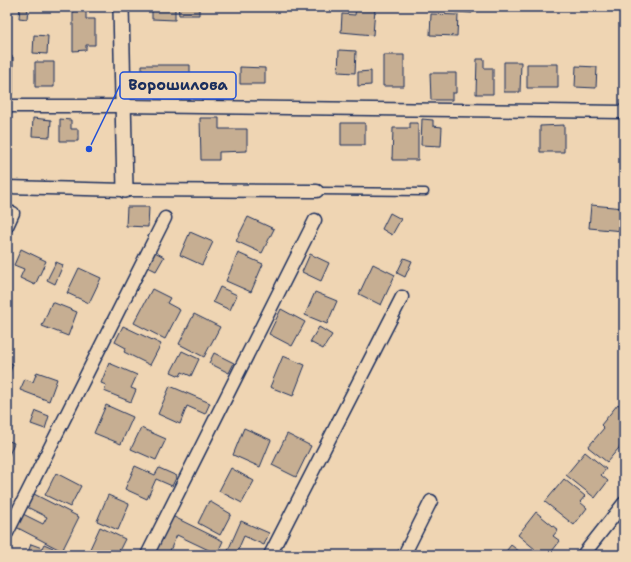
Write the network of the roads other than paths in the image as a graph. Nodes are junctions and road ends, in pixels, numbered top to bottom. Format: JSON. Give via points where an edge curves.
{"nodes":[{"id":1,"x":121,"y":7,"type":"edge"},
{"id":2,"x":7,"y":106,"type":"edge"},
{"id":3,"x":123,"y":106,"type":"junction"},
{"id":4,"x":624,"y":112,"type":"edge"},
{"id":5,"x":7,"y":187,"type":"edge"},
{"id":6,"x":125,"y":190,"type":"junction"},
{"id":7,"x":317,"y":191,"type":"joint"},
{"id":8,"x":425,"y":192,"type":"dead end"},
{"id":9,"x":14,"y":213,"type":"dead end"},
{"id":10,"x":165,"y":218,"type":"dead end"},
{"id":11,"x":315,"y":220,"type":"dead end"},
{"id":12,"x":7,"y":226,"type":"edge"},
{"id":13,"x":402,"y":297,"type":"dead end"},
{"id":14,"x":431,"y":501,"type":"dead end"},
{"id":15,"x":624,"y":503,"type":"edge"},
{"id":16,"x":7,"y":533,"type":"edge"},
{"id":17,"x":147,"y":555,"type":"edge"},
{"id":18,"x":270,"y":555,"type":"edge"},
{"id":19,"x":404,"y":555,"type":"edge"},
{"id":20,"x":582,"y":555,"type":"edge"}],
"edges":[{"from":1,"to":3,"type":"street"},
{"from":2,"to":3,"type":"street"},
{"from":3,"to":4,"type":"street"},
{"from":3,"to":6,"type":"street"},
{"from":5,"to":6,"type":"street"},
{"from":6,"to":7,"type":"street"},
{"from":7,"to":8,"type":"lane"},
{"from":9,"to":12,"type":"street"},
{"from":10,"to":16,"type":"street"},
{"from":11,"to":17,"type":"street"},
{"from":13,"to":18,"type":"street"},
{"from":14,"to":19,"type":"street"},
{"from":15,"to":20,"type":"street"}]}
